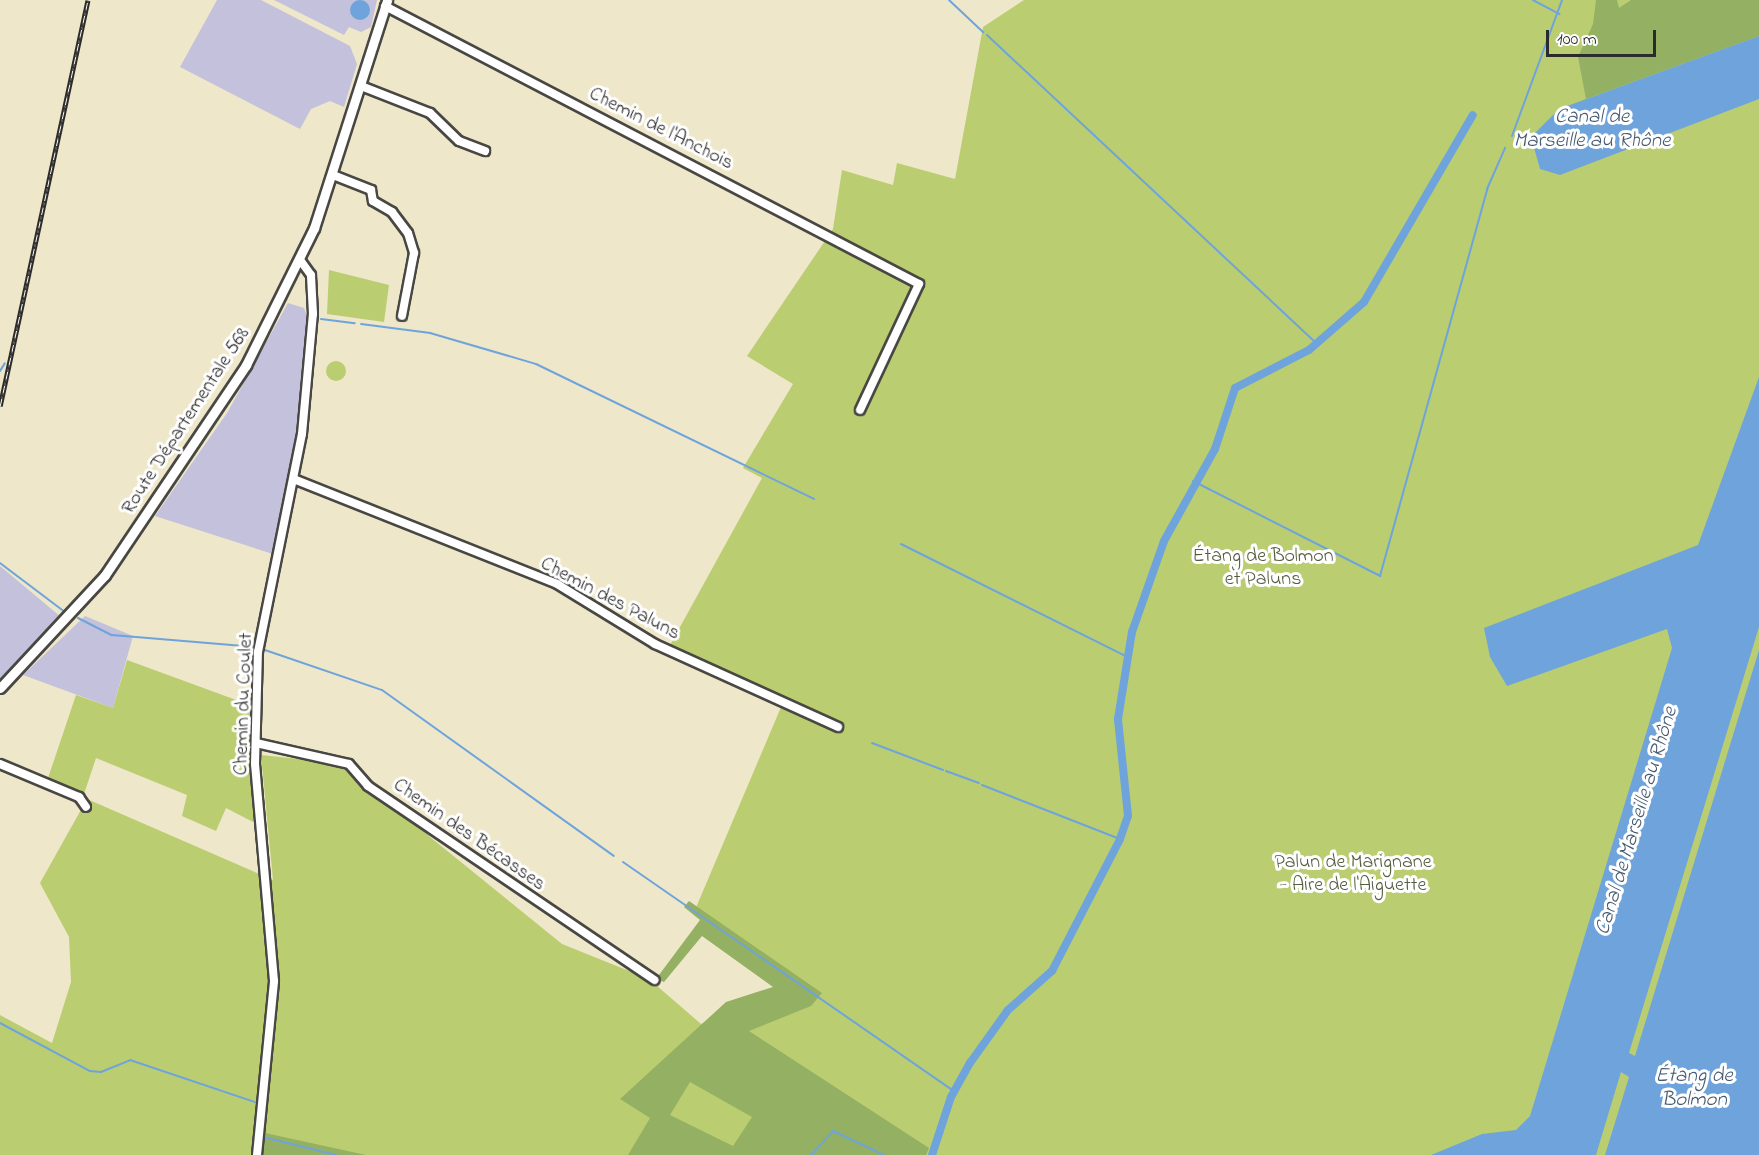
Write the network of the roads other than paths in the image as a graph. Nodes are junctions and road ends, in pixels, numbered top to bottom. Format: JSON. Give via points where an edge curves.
{"nodes":[{"id":1,"x":386,"y":3,"type":"edge"},
{"id":2,"x":361,"y":86,"type":"junction"},
{"id":3,"x":485,"y":151,"type":"dead end"},
{"id":4,"x":333,"y":175,"type":"junction"},
{"id":5,"x":300,"y":260,"type":"junction"},
{"id":6,"x":402,"y":316,"type":"dead end"},
{"id":7,"x":860,"y":410,"type":"dead end"},
{"id":8,"x":296,"y":480,"type":"junction"},
{"id":9,"x":0,"y":688,"type":"edge"},
{"id":10,"x":838,"y":727,"type":"dead end"},
{"id":11,"x":256,"y":744,"type":"junction"},
{"id":12,"x":0,"y":764,"type":"edge"},
{"id":13,"x":86,"y":807,"type":"dead end"},
{"id":14,"x":656,"y":981,"type":"dead end"},
{"id":15,"x":257,"y":1155,"type":"edge"}],
"edges":[{"from":1,"to":2,"type":"main road","name":"Route Départementale 568"},
{"from":1,"to":7,"type":"street","name":"Chemin de l'Anchois","via":[[919,284]]},
{"from":2,"to":3,"type":"street","via":[[430,113],[459,141]]},
{"from":2,"to":4,"type":"main road","name":"Route Départementale 568"},
{"from":4,"to":5,"type":"main road","name":"Route Départementale 568"},
{"from":4,"to":6,"type":"street","via":[[371,190],[373,201],[392,212],[408,233],[414,253]]},
{"from":5,"to":8,"type":"street","name":"Chemin du Coulet","via":[[311,275],[314,314]]},
{"from":5,"to":9,"type":"main road","name":"Route Départementale 568","via":[[220,408],[130,540],[73,614]]},
{"from":8,"to":10,"type":"street","name":"Chemin des Paluns","via":[[557,584],[655,644]]},
{"from":8,"to":11,"type":"street","name":"Chemin du Coulet","via":[[259,642]]},
{"from":11,"to":14,"type":"street","name":"Chemin des Bécasses","via":[[349,764],[368,786]]},
{"from":11,"to":15,"type":"street","name":"Chemin du Coulet","via":[[273,977]]},
{"from":12,"to":13,"type":"street","via":[[79,797]]}]}
